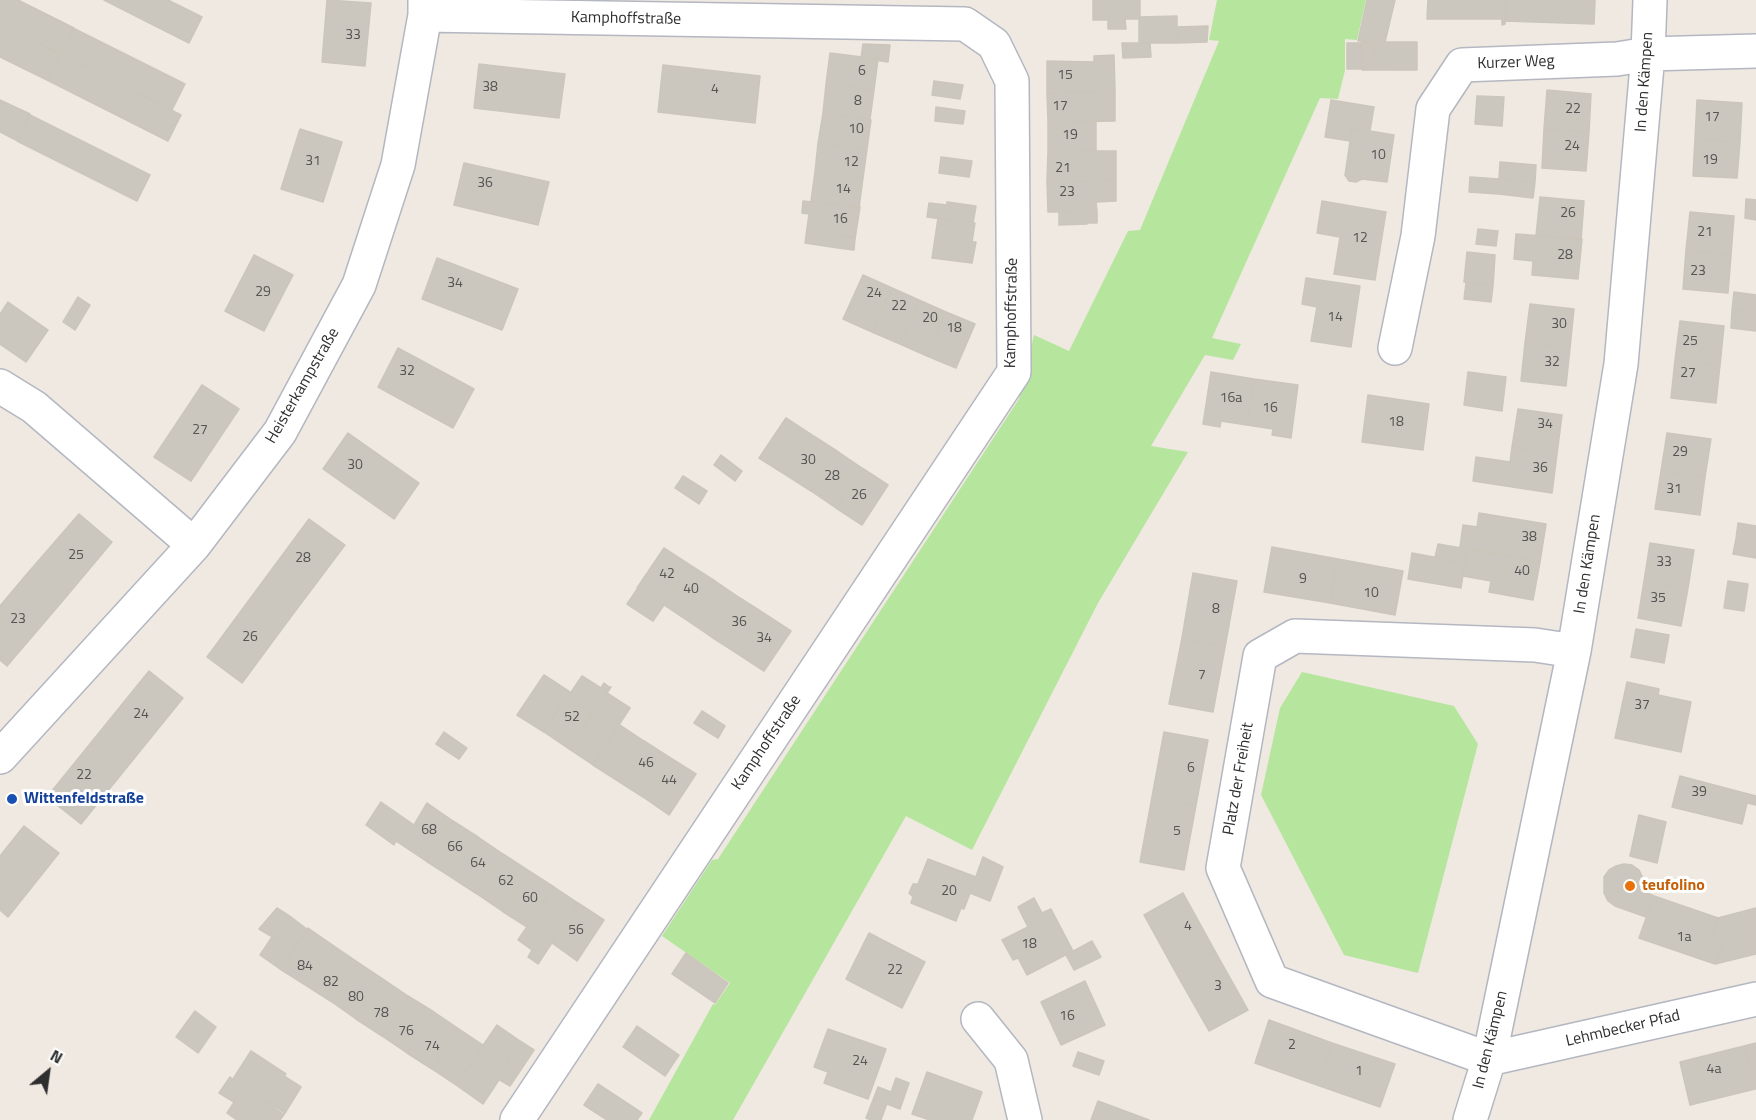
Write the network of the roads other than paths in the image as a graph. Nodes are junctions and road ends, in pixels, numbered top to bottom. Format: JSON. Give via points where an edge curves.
{"nodes":[{"id":1,"x":1650,"y":0,"type":"edge"},
{"id":2,"x":425,"y":8,"type":"edge"},
{"id":3,"x":1756,"y":51,"type":"edge"},
{"id":4,"x":1648,"y":54,"type":"junction"},
{"id":5,"x":1395,"y":348,"type":"dead end"},
{"id":6,"x":0,"y":386,"type":"edge"},
{"id":7,"x":194,"y":545,"type":"junction"},
{"id":8,"x":1574,"y":651,"type":"junction"},
{"id":9,"x":0,"y":758,"type":"edge"},
{"id":10,"x":1756,"y":999,"type":"edge"},
{"id":11,"x":978,"y":1019,"type":"dead end"},
{"id":12,"x":1489,"y":1059,"type":"junction"},
{"id":13,"x":517,"y":1120,"type":"edge"},
{"id":14,"x":1025,"y":1120,"type":"edge"},
{"id":15,"x":1470,"y":1120,"type":"edge"}],
"edges":[{"from":1,"to":4,"type":"street","name":"In den Kämpen"},
{"from":2,"to":7,"type":"street","name":"Heisterkampstraße","via":[[398,165],[359,285],[280,432]]},
{"from":2,"to":13,"type":"street","name":"Kamphoffstraße","via":[[965,24],[994,44],[1012,81],[1014,372]]},
{"from":3,"to":4,"type":"street","name":"Kurzer Weg"},
{"from":4,"to":5,"type":"street","name":"Kurzer Weg","via":[[1617,59],[1462,65],[1432,109],[1418,236]]},
{"from":4,"to":8,"type":"street","name":"In den Kämpen","via":[[1621,364]]},
{"from":6,"to":7,"type":"street","via":[[34,407]]},
{"from":7,"to":9,"type":"street","name":"Heisterkampstraße"},
{"from":8,"to":12,"type":"street","name":"In den Kämpen"},
{"from":8,"to":12,"type":"street","name":"Platz der Freiheit","via":[[1535,645],[1294,636],[1260,656],[1223,868],[1272,981]]},
{"from":10,"to":12,"type":"street","name":"Lehmbecker Pfad"},
{"from":11,"to":14,"type":"street","via":[[1011,1060]]},
{"from":12,"to":15,"type":"street","name":"In den Kämpen"}]}
